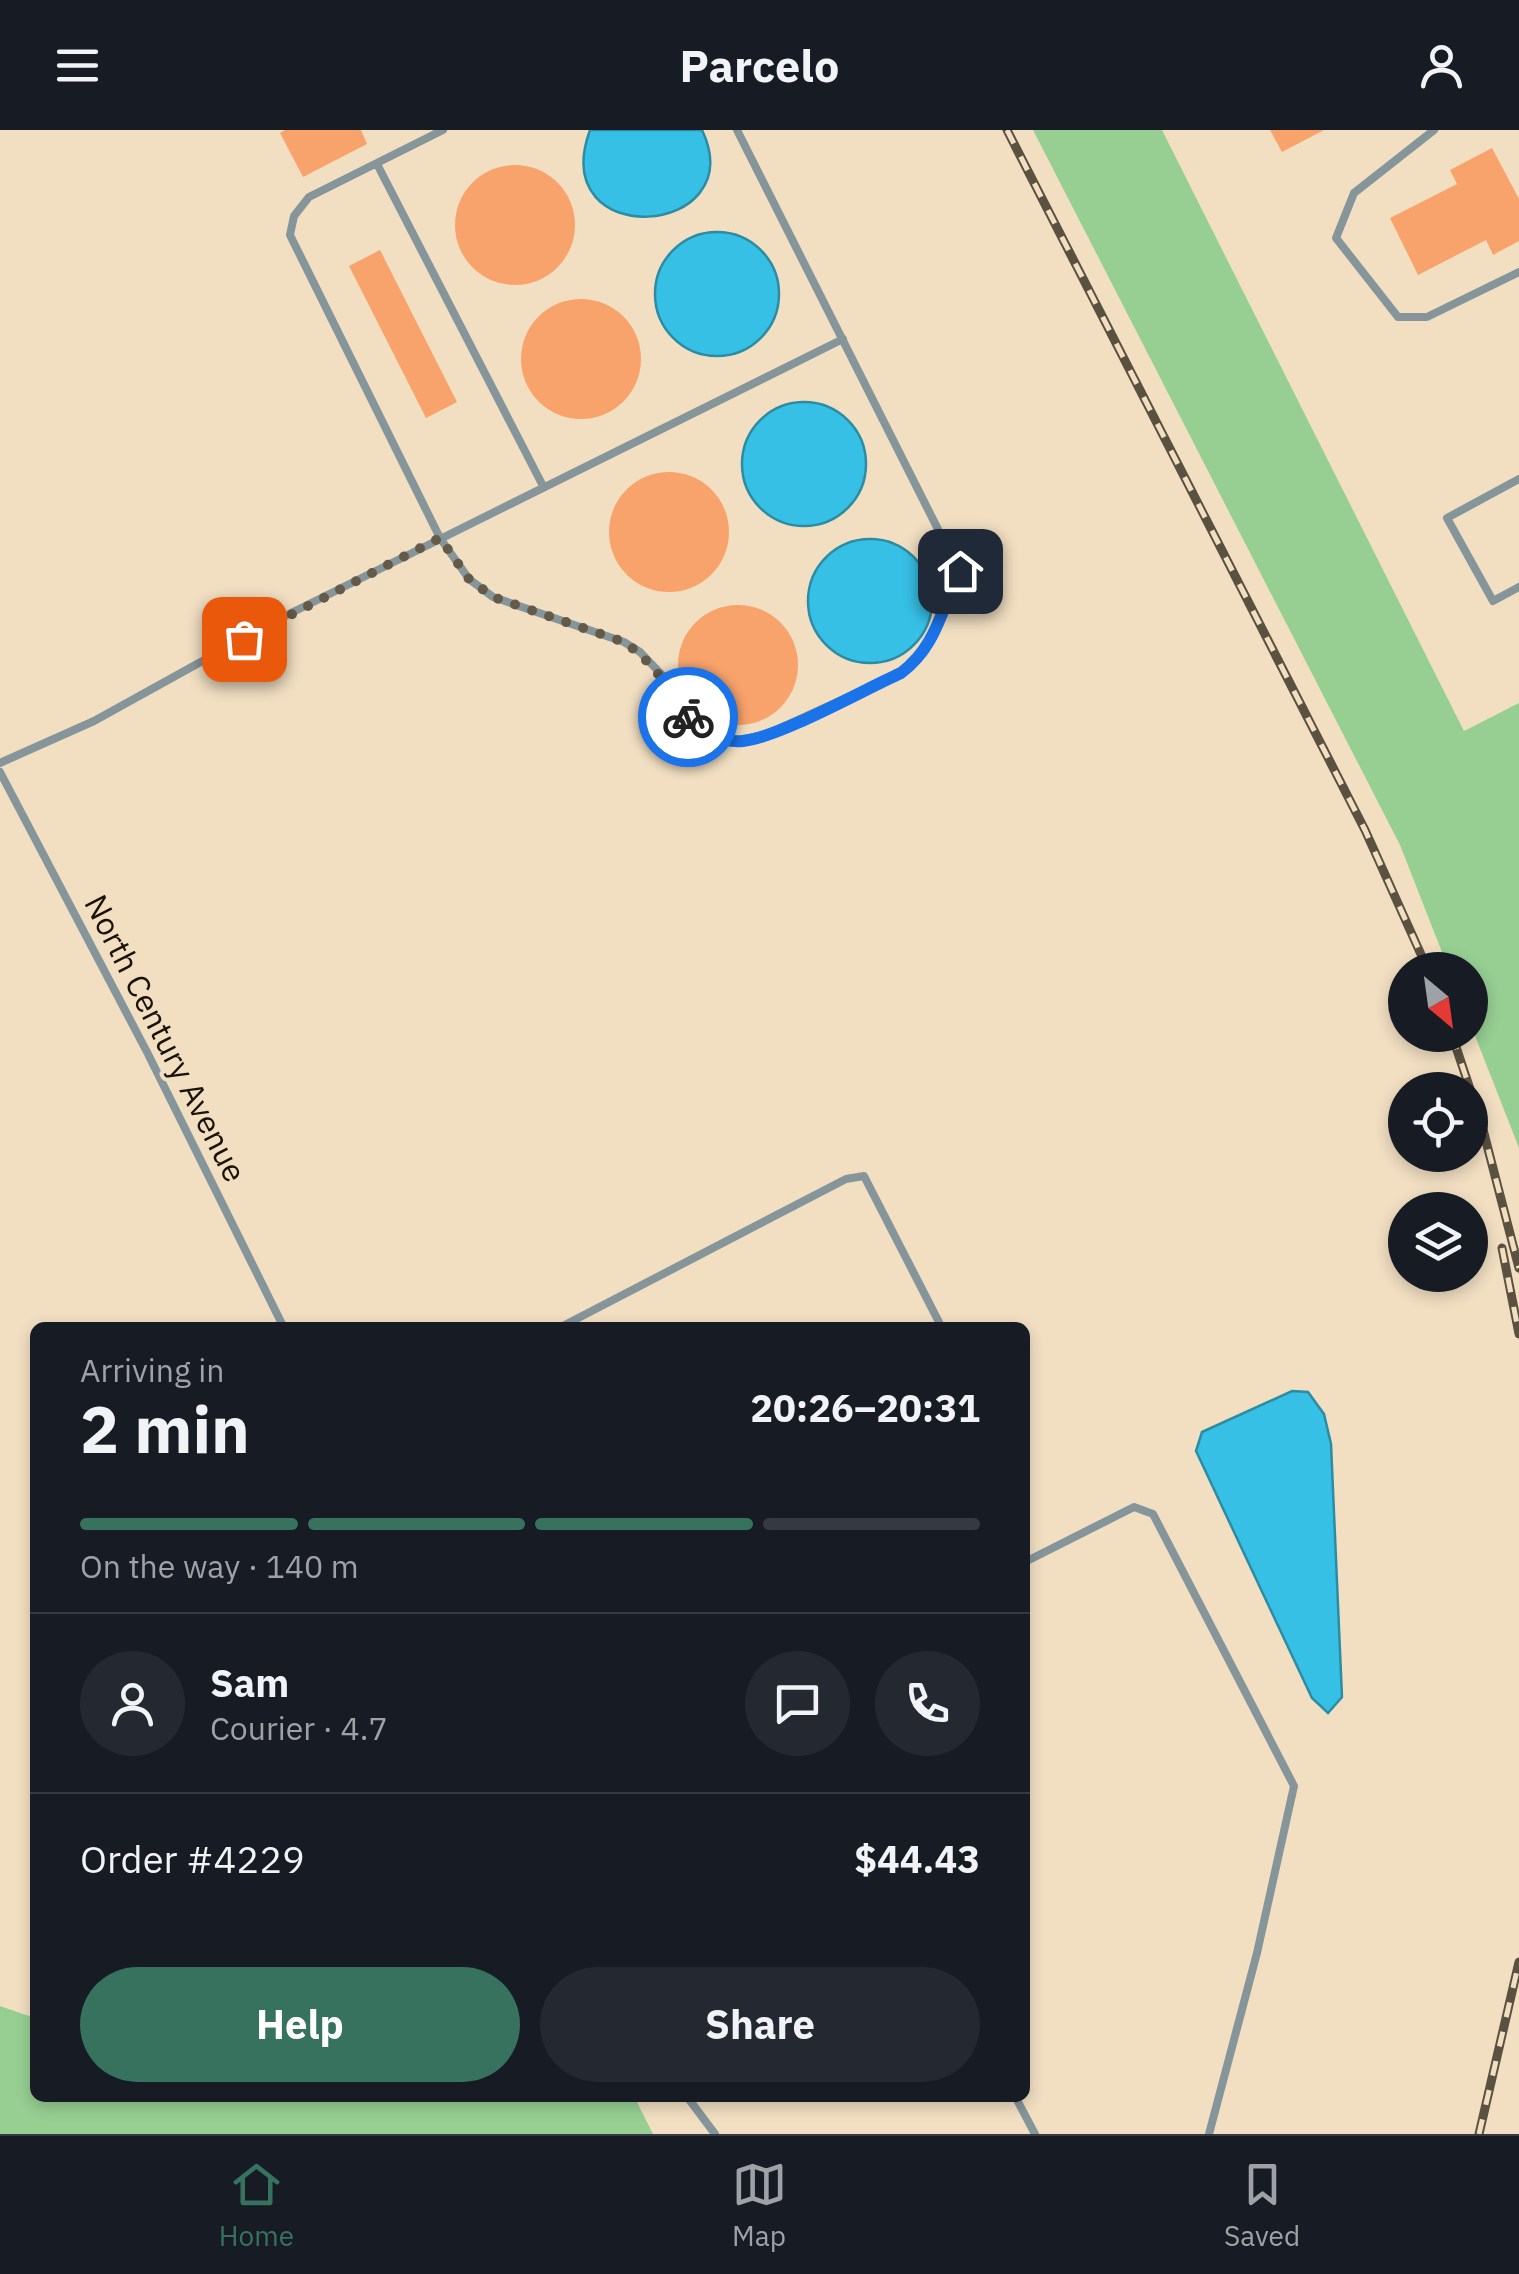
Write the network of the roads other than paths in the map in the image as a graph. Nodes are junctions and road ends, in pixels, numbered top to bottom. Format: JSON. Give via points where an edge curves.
{"nodes":[{"id":1,"x":443,"y":130,"type":"edge"},
{"id":2,"x":737,"y":130,"type":"edge"},
{"id":3,"x":1434,"y":130,"type":"edge"},
{"id":4,"x":377,"y":164,"type":"junction"},
{"id":5,"x":1519,"y":272,"type":"edge"},
{"id":6,"x":843,"y":339,"type":"junction"},
{"id":7,"x":1519,"y":480,"type":"edge"},
{"id":8,"x":542,"y":486,"type":"junction"},
{"id":9,"x":440,"y":538,"type":"junction"},
{"id":10,"x":1519,"y":587,"type":"edge"},
{"id":11,"x":0,"y":763,"type":"edge"},
{"id":12,"x":0,"y":772,"type":"edge"},
{"id":13,"x":281,"y":1322,"type":"edge"},
{"id":14,"x":570,"y":1322,"type":"edge"},
{"id":15,"x":939,"y":1322,"type":"edge"},
{"id":16,"x":1030,"y":1560,"type":"edge"},
{"id":17,"x":691,"y":2102,"type":"edge"},
{"id":18,"x":1018,"y":2102,"type":"edge"},
{"id":19,"x":714,"y":2134,"type":"edge"},
{"id":20,"x":1034,"y":2134,"type":"edge"},
{"id":21,"x":1209,"y":2134,"type":"edge"}],
"edges":[{"from":1,"to":4,"type":"lane"},
{"from":2,"to":6,"type":"lane"},
{"from":3,"to":5,"type":"lane","via":[[1354,193],[1336,238],[1398,317],[1427,317]]},
{"from":4,"to":8,"type":"lane"},
{"from":4,"to":9,"type":"lane","via":[[309,197],[290,235]]},
{"from":6,"to":8,"type":"lane"},
{"from":6,"to":9,"type":"lane","via":[[960,571],[933,639],[901,673],[765,736],[714,736],[692,722],[640,652],[493,597],[469,579]]},
{"from":7,"to":10,"type":"lane","via":[[1447,518],[1493,601]]},
{"from":8,"to":9,"type":"lane"},
{"from":9,"to":11,"type":"lane","via":[[94,721]]},
{"from":12,"to":13,"type":"lane","name":"North Century Avenue"},
{"from":14,"to":15,"type":"lane","via":[[846,1178],[864,1176]]},
{"from":16,"to":21,"type":"lane","via":[[1134,1508],[1153,1514],[1294,1786]]},
{"from":17,"to":19,"type":"lane"},
{"from":18,"to":20,"type":"lane"}]}
